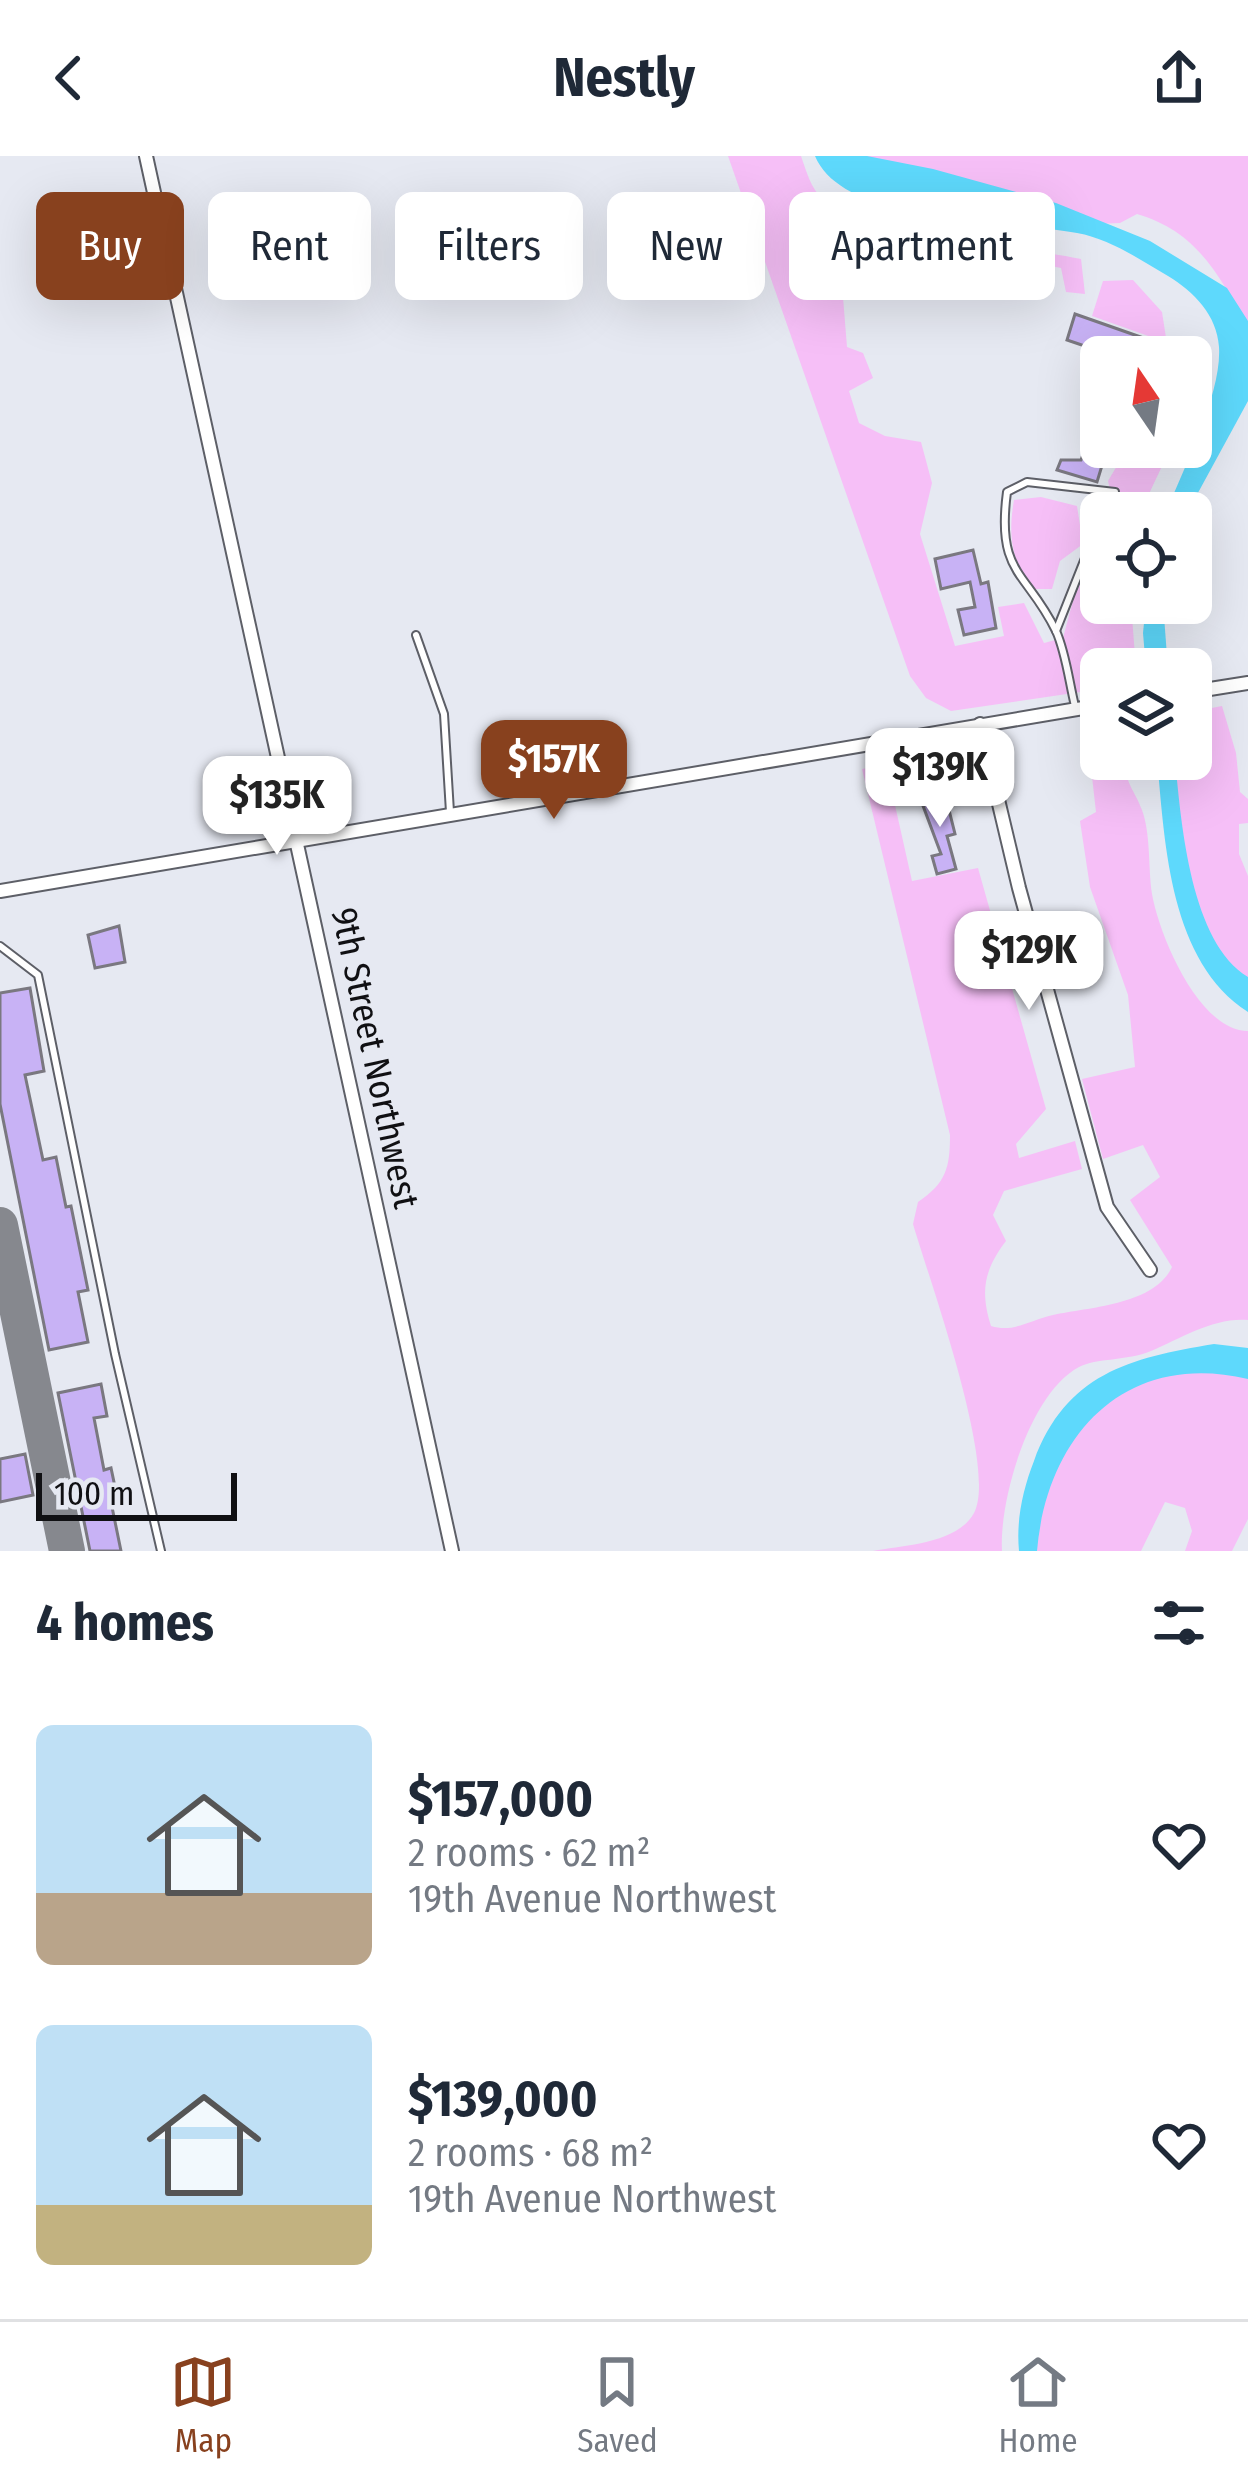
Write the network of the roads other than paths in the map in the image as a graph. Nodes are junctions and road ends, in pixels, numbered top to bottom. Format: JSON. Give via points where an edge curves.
{"nodes":[{"id":1,"x":146,"y":156,"type":"edge"},
{"id":2,"x":1115,"y":492,"type":"edge"},
{"id":3,"x":1080,"y":571,"type":"edge"},
{"id":4,"x":1056,"y":631,"type":"junction"},
{"id":5,"x":416,"y":634,"type":"dead end"},
{"id":6,"x":1248,"y":683,"type":"edge"},
{"id":7,"x":1212,"y":688,"type":"edge"},
{"id":8,"x":1080,"y":708,"type":"edge"},
{"id":9,"x":1076,"y":709,"type":"junction"},
{"id":10,"x":980,"y":724,"type":"junction"},
{"id":11,"x":450,"y":816,"type":"junction"},
{"id":12,"x":298,"y":841,"type":"junction"},
{"id":13,"x":0,"y":891,"type":"edge"},
{"id":14,"x":0,"y":946,"type":"edge"},
{"id":15,"x":1150,"y":1270,"type":"dead end"},
{"id":16,"x":161,"y":1551,"type":"edge"},
{"id":17,"x":452,"y":1551,"type":"edge"}],
"edges":[{"from":1,"to":12,"type":"street","name":"9th Street Northwest"},
{"from":2,"to":4,"type":"lane","via":[[1027,482],[1007,492],[1003,522],[1013,572]]},
{"from":3,"to":4,"type":"lane"},
{"from":4,"to":9,"type":"lane"},
{"from":5,"to":11,"type":"lane","via":[[444,714]]},
{"from":6,"to":7,"type":"street"},
{"from":8,"to":9,"type":"street"},
{"from":9,"to":10,"type":"street"},
{"from":10,"to":11,"type":"street"},
{"from":10,"to":15,"type":"street","via":[[1107,1207]]},
{"from":11,"to":12,"type":"street"},
{"from":12,"to":13,"type":"street"},
{"from":12,"to":17,"type":"street","name":"9th Street Northwest"},
{"from":14,"to":16,"type":"lane","via":[[38,975]]}]}
